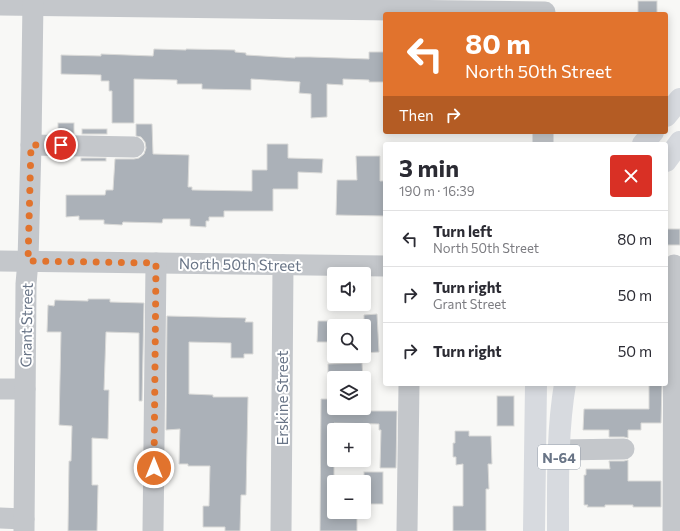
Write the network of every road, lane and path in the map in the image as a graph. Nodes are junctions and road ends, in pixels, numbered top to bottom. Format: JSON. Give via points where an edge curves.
{"nodes":[{"id":1,"x":33,"y":3,"type":"edge"},
{"id":2,"x":0,"y":5,"type":"edge"},
{"id":3,"x":545,"y":9,"type":"edge"},
{"id":4,"x":680,"y":99,"type":"edge"},
{"id":5,"x":668,"y":114,"type":"edge"},
{"id":6,"x":651,"y":134,"type":"edge"},
{"id":7,"x":645,"y":142,"type":"edge"},
{"id":8,"x":680,"y":142,"type":"edge"},
{"id":9,"x":31,"y":145,"type":"junction"},
{"id":10,"x":134,"y":147,"type":"dead end"},
{"id":11,"x":668,"y":158,"type":"edge"},
{"id":12,"x":0,"y":261,"type":"edge"},
{"id":13,"x":28,"y":261,"type":"junction"},
{"id":14,"x":156,"y":263,"type":"junction"},
{"id":15,"x":283,"y":265,"type":"junction"},
{"id":16,"x":673,"y":265,"type":"edge"},
{"id":17,"x":383,"y":266,"type":"edge"},
{"id":18,"x":409,"y":386,"type":"edge"},
{"id":19,"x":536,"y":386,"type":"edge"},
{"id":20,"x":565,"y":386,"type":"edge"},
{"id":21,"x":0,"y":389,"type":"edge"},
{"id":22,"x":25,"y":389,"type":"junction"},
{"id":23,"x":624,"y":449,"type":"dead end"},
{"id":24,"x":560,"y":450,"type":"junction"},
{"id":25,"x":0,"y":518,"type":"edge"},
{"id":26,"x":24,"y":525,"type":"edge"},
{"id":27,"x":153,"y":531,"type":"edge"},
{"id":28,"x":281,"y":531,"type":"edge"},
{"id":29,"x":407,"y":531,"type":"edge"},
{"id":30,"x":534,"y":531,"type":"edge"},
{"id":31,"x":558,"y":531,"type":"edge"},
{"id":32,"x":673,"y":531,"type":"edge"}],
"edges":[{"from":1,"to":2,"type":"street"},
{"from":1,"to":3,"type":"street"},
{"from":1,"to":9,"type":"street","name":"Grant Street"},
{"from":4,"to":5,"type":"main road"},
{"from":6,"to":7,"type":"main road"},
{"from":8,"to":11,"type":"main road"},
{"from":9,"to":10,"type":"street"},
{"from":9,"to":13,"type":"street","name":"Grant Street"},
{"from":12,"to":13,"type":"street","name":"North 50th Street"},
{"from":13,"to":14,"type":"street","name":"North 50th Street"},
{"from":13,"to":22,"type":"street","name":"Grant Street"},
{"from":14,"to":15,"type":"street","name":"North 50th Street"},
{"from":14,"to":27,"type":"street"},
{"from":15,"to":17,"type":"street","name":"North 50th Street"},
{"from":15,"to":28,"type":"street","name":"Erskine Street"},
{"from":16,"to":32,"type":"street"},
{"from":18,"to":29,"type":"street"},
{"from":19,"to":30,"type":"main road","number":"N-64"},
{"from":20,"to":24,"type":"main road","number":"N-64"},
{"from":21,"to":22,"type":"street"},
{"from":22,"to":26,"type":"street","name":"Grant Street"},
{"from":23,"to":24,"type":"street"},
{"from":24,"to":31,"type":"main road","number":"N-64"},
{"from":25,"to":26,"type":"street"}]}
